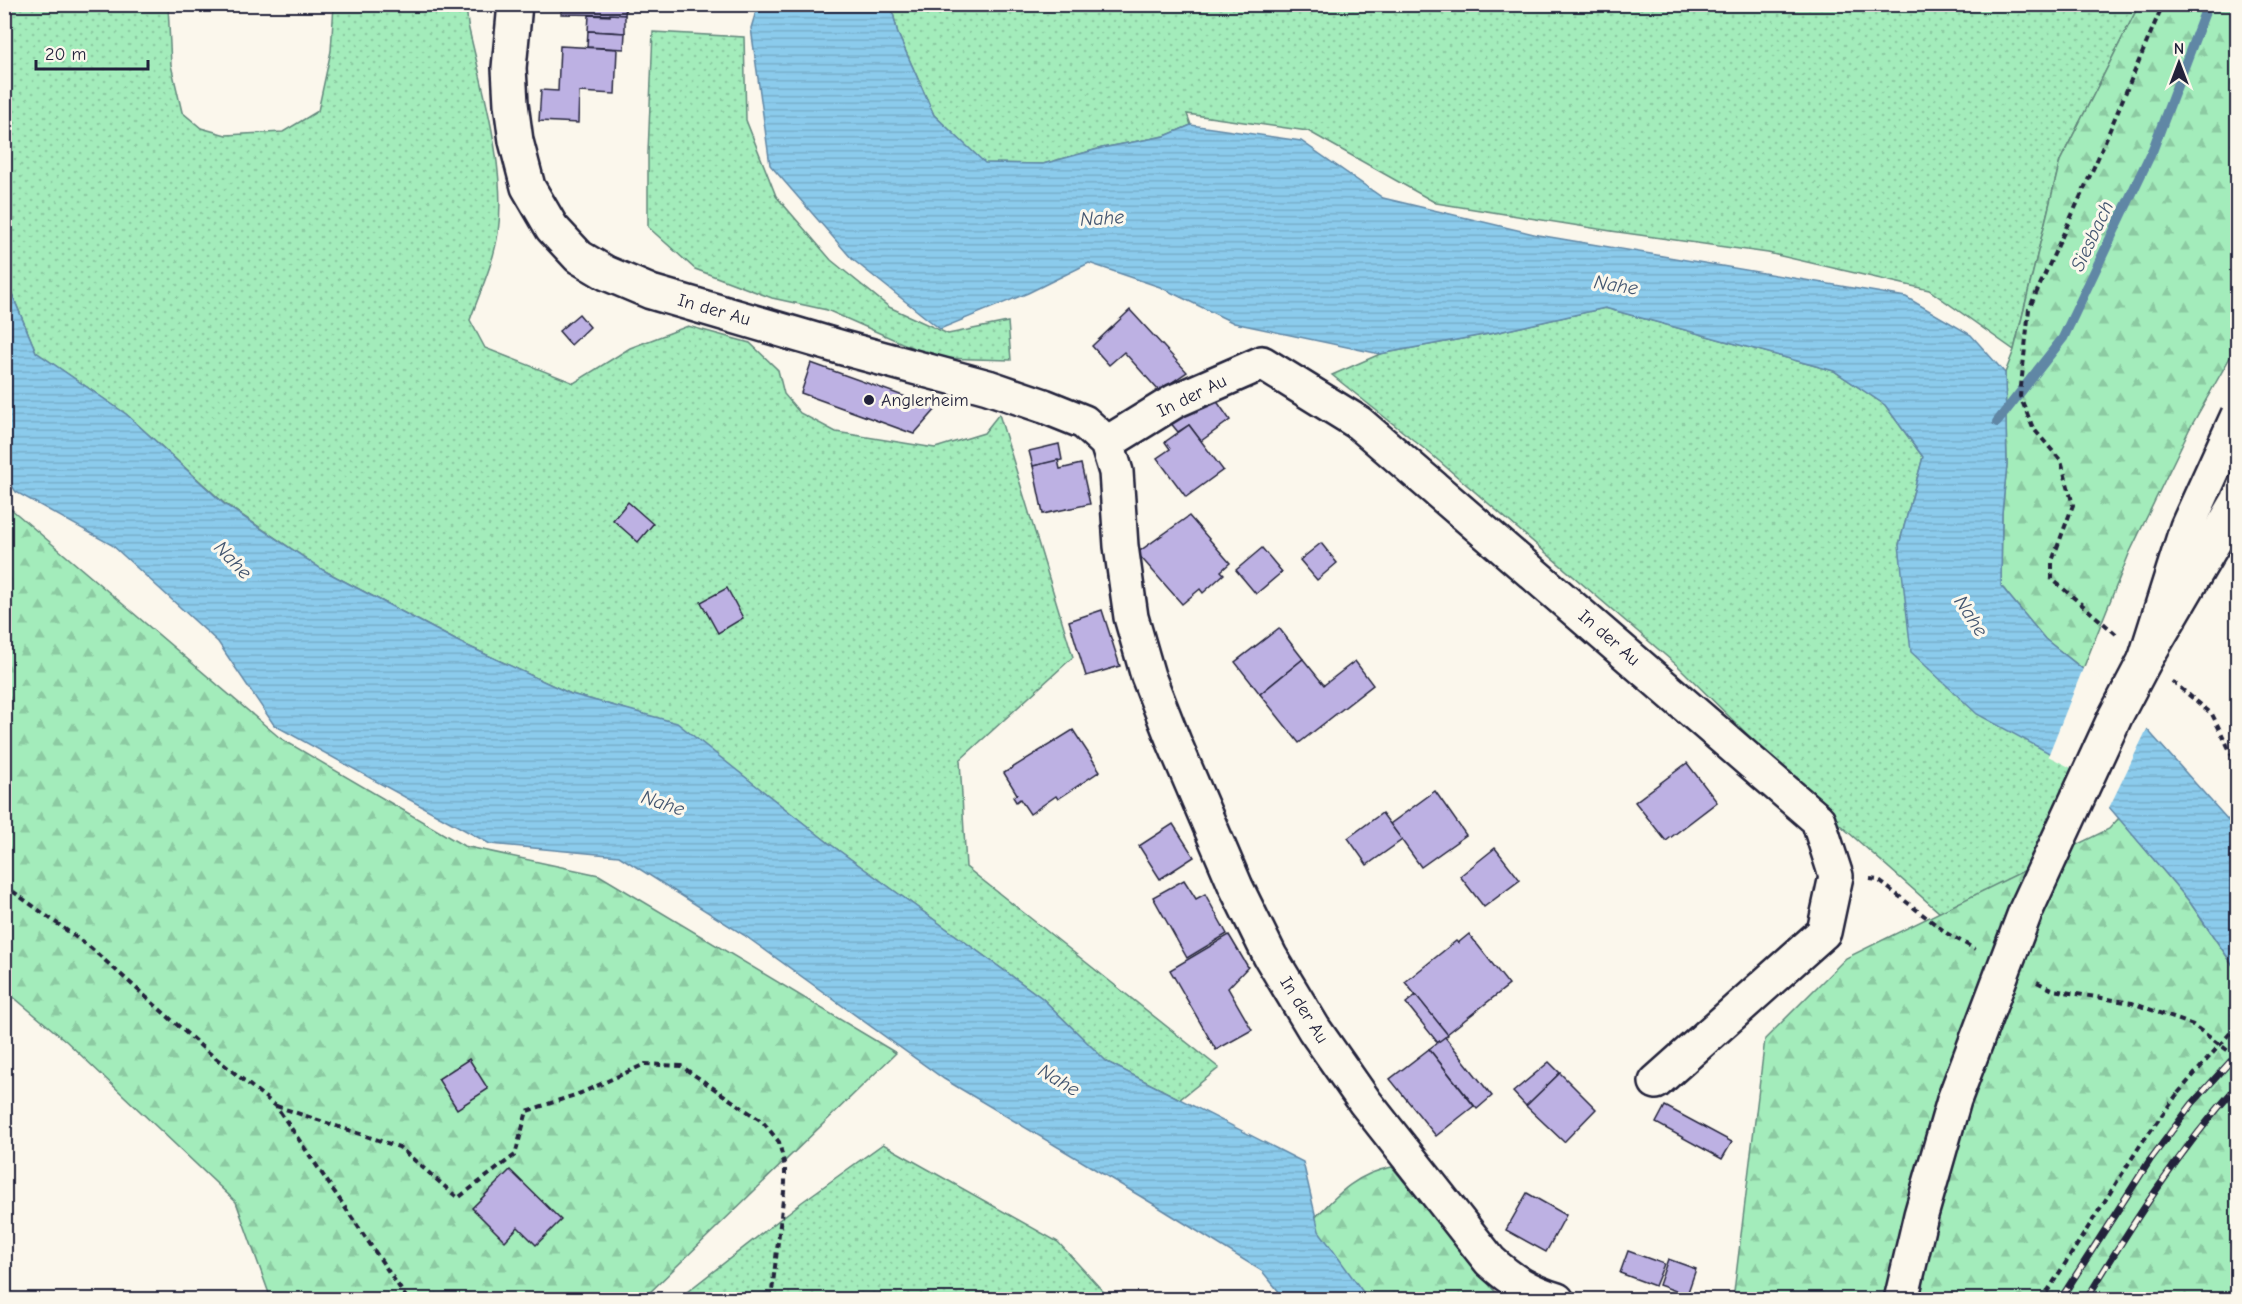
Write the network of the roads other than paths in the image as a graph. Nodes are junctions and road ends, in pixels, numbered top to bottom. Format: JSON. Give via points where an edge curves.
{"nodes":[{"id":1,"x":515,"y":4,"type":"edge"},
{"id":2,"x":2238,"y":415,"type":"edge"},
{"id":3,"x":1107,"y":443,"type":"junction"},
{"id":4,"x":2238,"y":501,"type":"edge"},
{"id":5,"x":2145,"y":660,"type":"junction"},
{"id":6,"x":1656,"y":1082,"type":"dead end"},
{"id":7,"x":1557,"y":1299,"type":"edge"},
{"id":8,"x":1901,"y":1299,"type":"edge"}],
"edges":[{"from":1,"to":3,"type":"street","name":"In der Au","via":[[509,68],[516,141],[528,187],[552,228],[579,257],[651,292],[1044,406],[1083,422]]},
{"from":2,"to":5,"type":"street","bridge":true,"via":[[2187,527]]},
{"from":3,"to":6,"type":"street","name":"In der Au","via":[[1175,401],[1262,363],[1359,423],[1818,820],[1836,876],[1824,932]]},
{"from":3,"to":7,"type":"street","name":"In der Au","via":[[1116,472],[1131,617],[1148,675],[1236,887],[1270,956],[1365,1102],[1490,1261],[1511,1280]]},
{"from":4,"to":5,"type":"street","bridge":true},
{"from":5,"to":8,"type":"street","bridge":true,"via":[[2074,803],[1992,996],[1954,1100]]}]}
